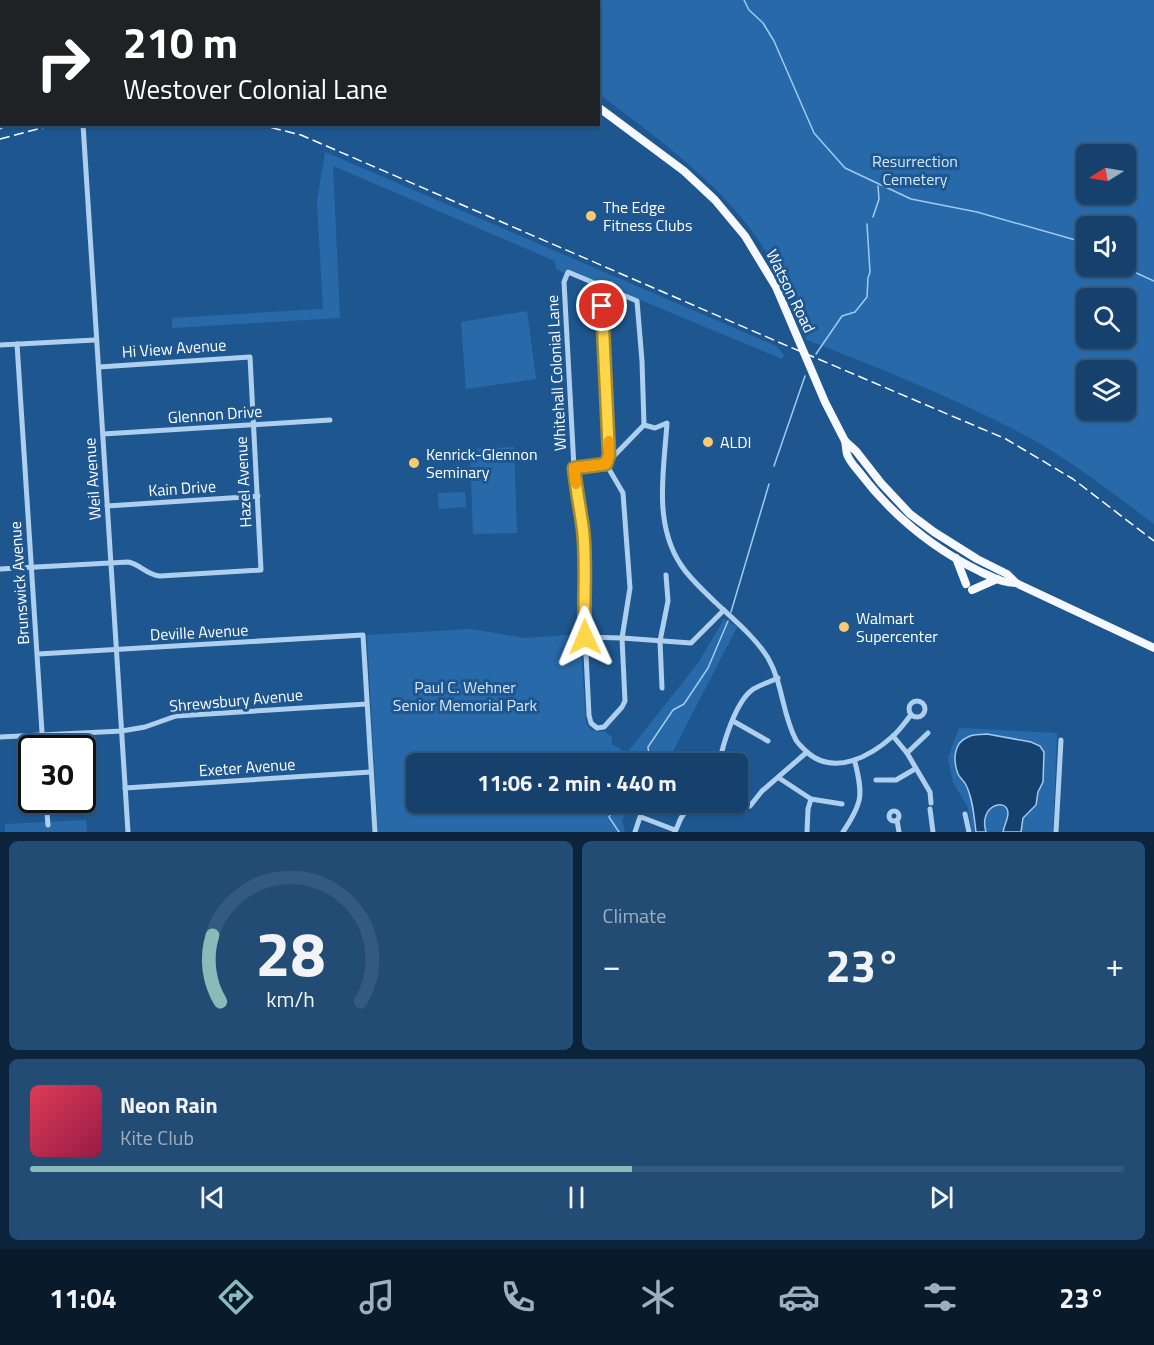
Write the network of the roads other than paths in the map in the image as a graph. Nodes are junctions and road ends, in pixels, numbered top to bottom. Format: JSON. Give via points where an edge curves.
{"nodes":[{"id":1,"x":600,"y":108,"type":"edge"},
{"id":2,"x":83,"y":126,"type":"edge"},
{"id":3,"x":601,"y":285,"type":"junction"},
{"id":4,"x":95,"y":340,"type":"junction"},
{"id":5,"x":17,"y":344,"type":"junction"},
{"id":6,"x":0,"y":345,"type":"edge"},
{"id":7,"x":250,"y":357,"type":"joint"},
{"id":8,"x":99,"y":367,"type":"junction"},
{"id":9,"x":330,"y":420,"type":"dead end"},
{"id":10,"x":254,"y":425,"type":"junction"},
{"id":11,"x":644,"y":425,"type":"junction"},
{"id":12,"x":103,"y":434,"type":"junction"},
{"id":13,"x":845,"y":441,"type":"junction"},
{"id":14,"x":606,"y":464,"type":"junction"},
{"id":15,"x":574,"y":468,"type":"junction"},
{"id":16,"x":258,"y":496,"type":"junction"},
{"id":17,"x":107,"y":506,"type":"junction"},
{"id":18,"x":956,"y":558,"type":"junction"},
{"id":19,"x":111,"y":563,"type":"junction"},
{"id":20,"x":32,"y":568,"type":"junction"},
{"id":21,"x":0,"y":569,"type":"edge"},
{"id":22,"x":666,"y":575,"type":"dead end"},
{"id":23,"x":997,"y":579,"type":"junction"},
{"id":24,"x":1016,"y":583,"type":"junction"},
{"id":25,"x":724,"y":610,"type":"junction"},
{"id":26,"x":585,"y":637,"type":"junction"},
{"id":27,"x":622,"y":638,"type":"junction"},
{"id":28,"x":660,"y":641,"type":"junction"},
{"id":29,"x":1154,"y":648,"type":"edge"},
{"id":30,"x":116,"y":650,"type":"junction"},
{"id":31,"x":38,"y":654,"type":"junction"},
{"id":32,"x":778,"y":678,"type":"junction"},
{"id":33,"x":662,"y":688,"type":"dead end"},
{"id":34,"x":367,"y":704,"type":"junction"},
{"id":35,"x":911,"y":715,"type":"dead end"},
{"id":36,"x":732,"y":721,"type":"junction"},
{"id":37,"x":122,"y":731,"type":"junction"},
{"id":38,"x":928,"y":733,"type":"dead end"},
{"id":39,"x":43,"y":735,"type":"edge"},
{"id":40,"x":59,"y":735,"type":"edge"},
{"id":41,"x":893,"y":736,"type":"junction"},
{"id":42,"x":0,"y":737,"type":"edge"},
{"id":43,"x":18,"y":737,"type":"edge"},
{"id":44,"x":1060,"y":740,"type":"dead end"},
{"id":45,"x":768,"y":741,"type":"dead end"},
{"id":46,"x":807,"y":752,"type":"junction"},
{"id":47,"x":721,"y":753,"type":"edge"},
{"id":48,"x":907,"y":753,"type":"junction"},
{"id":49,"x":855,"y":762,"type":"junction"},
{"id":50,"x":915,"y":770,"type":"junction"},
{"id":51,"x":371,"y":772,"type":"junction"},
{"id":52,"x":779,"y":778,"type":"junction"},
{"id":53,"x":876,"y":780,"type":"dead end"},
{"id":54,"x":126,"y":788,"type":"junction"},
{"id":55,"x":812,"y":799,"type":"junction"},
{"id":56,"x":842,"y":804,"type":"dead end"},
{"id":57,"x":750,"y":806,"type":"dead end"},
{"id":58,"x":47,"y":813,"type":"edge"},
{"id":59,"x":642,"y":813,"type":"edge"},
{"id":60,"x":686,"y":813,"type":"edge"},
{"id":61,"x":965,"y":814,"type":"dead end"},
{"id":62,"x":641,"y":817,"type":"junction"},
{"id":63,"x":897,"y":820,"type":"dead end"},
{"id":64,"x":48,"y":825,"type":"dead end"},
{"id":65,"x":675,"y":831,"type":"edge"},
{"id":66,"x":128,"y":832,"type":"edge"},
{"id":67,"x":375,"y":832,"type":"edge"},
{"id":68,"x":635,"y":832,"type":"edge"},
{"id":69,"x":807,"y":832,"type":"edge"},
{"id":70,"x":843,"y":832,"type":"edge"},
{"id":71,"x":899,"y":832,"type":"edge"},
{"id":72,"x":933,"y":832,"type":"edge"},
{"id":73,"x":969,"y":832,"type":"edge"},
{"id":74,"x":1056,"y":832,"type":"edge"}],
"edges":[{"from":1,"to":13,"type":"main road","name":"Watson Road","via":[[684,171],[745,236],[776,287]]},
{"from":2,"to":4,"type":"street","name":"Weil Avenue"},
{"from":3,"to":11,"type":"street","via":[[637,301]]},
{"from":3,"to":14,"type":"street","via":[[609,455]]},
{"from":3,"to":15,"type":"street","name":"Whitehall Colonial Lane","via":[[568,272],[564,282]]},
{"from":4,"to":5,"type":"street"},
{"from":4,"to":8,"type":"street","name":"Weil Avenue"},
{"from":5,"to":6,"type":"street"},
{"from":5,"to":20,"type":"street","name":"Brunswick Avenue"},
{"from":7,"to":8,"type":"street","name":"Hi View Avenue"},
{"from":7,"to":10,"type":"street","name":"Hazel Avenue"},
{"from":8,"to":12,"type":"street","name":"Weil Avenue"},
{"from":9,"to":10,"type":"street","name":"Glennon Drive"},
{"from":10,"to":12,"type":"street","name":"Glennon Drive"},
{"from":10,"to":16,"type":"street","name":"Hazel Avenue"},
{"from":11,"to":14,"type":"street"},
{"from":11,"to":25,"type":"street","via":[[655,428],[667,423],[662,502],[668,540],[681,565]]},
{"from":12,"to":17,"type":"street","name":"Weil Avenue"},
{"from":13,"to":18,"type":"main road","name":"Watson Road","via":[[848,456],[882,500]]},
{"from":13,"to":24,"type":"main road","name":"Watson Road","via":[[910,514]]},
{"from":14,"to":15,"type":"street"},
{"from":14,"to":27,"type":"street","via":[[623,493],[630,588]]},
{"from":15,"to":26,"type":"street","name":"Whitehall Colonial Lane","via":[[583,528]]},
{"from":16,"to":17,"type":"street","name":"Kain Drive"},
{"from":16,"to":19,"type":"street","name":"Hazel Avenue","via":[[261,570],[160,576],[133,563]]},
{"from":17,"to":19,"type":"street","name":"Weil Avenue"},
{"from":18,"to":23,"type":"main road","name":"Watson Road"},
{"from":18,"to":23,"type":"main road","via":[[969,587]]},
{"from":19,"to":20,"type":"street"},
{"from":19,"to":30,"type":"street","name":"Weil Avenue"},
{"from":20,"to":21,"type":"street"},
{"from":20,"to":31,"type":"street","name":"Brunswick Avenue"},
{"from":22,"to":28,"type":"street","via":[[668,601]]},
{"from":23,"to":24,"type":"main road","name":"Watson Road"},
{"from":24,"to":29,"type":"main road","name":"Watson Road"},
{"from":25,"to":28,"type":"street","via":[[691,643]]},
{"from":25,"to":32,"type":"street","via":[[767,656]]},
{"from":26,"to":27,"type":"street"},
{"from":26,"to":27,"type":"street","name":"Whitehall Colonial Lane","via":[[589,714],[597,728],[604,727],[625,701]]},
{"from":27,"to":28,"type":"street"},
{"from":28,"to":33,"type":"street"},
{"from":30,"to":31,"type":"street","name":"Deville Avenue"},
{"from":30,"to":34,"type":"street","name":"Deville Avenue","via":[[363,635]]},
{"from":30,"to":37,"type":"street","name":"Weil Avenue"},
{"from":31,"to":39,"type":"street","name":"Brunswick Avenue"},
{"from":32,"to":36,"type":"street","via":[[752,690]]},
{"from":32,"to":46,"type":"street","via":[[792,731]]},
{"from":34,"to":37,"type":"street","name":"Shrewsbury Avenue","via":[[176,716]]},
{"from":34,"to":51,"type":"street"},
{"from":35,"to":41,"type":"street"},
{"from":36,"to":45,"type":"street"},
{"from":36,"to":47,"type":"street"},
{"from":37,"to":40,"type":"street","name":"Shrewsbury Avenue"},
{"from":37,"to":54,"type":"street","name":"Weil Avenue"},
{"from":38,"to":48,"type":"street"},
{"from":41,"to":48,"type":"street"},
{"from":41,"to":49,"type":"street"},
{"from":42,"to":43,"type":"street","name":"Shrewsbury Avenue"},
{"from":44,"to":74,"type":"street"},
{"from":46,"to":49,"type":"street","via":[[826,763]]},
{"from":46,"to":52,"type":"street"},
{"from":48,"to":50,"type":"street"},
{"from":49,"to":70,"type":"street","via":[[862,789],[859,806]]},
{"from":50,"to":53,"type":"street","via":[[896,780]]},
{"from":50,"to":72,"type":"street","via":[[930,792]]},
{"from":51,"to":54,"type":"street","name":"Exeter Avenue"},
{"from":51,"to":67,"type":"street"},
{"from":52,"to":55,"type":"street"},
{"from":52,"to":57,"type":"street"},
{"from":54,"to":66,"type":"street","name":"Weil Avenue"},
{"from":55,"to":56,"type":"street"},
{"from":55,"to":69,"type":"street"},
{"from":58,"to":64,"type":"street"},
{"from":59,"to":62,"type":"street"},
{"from":60,"to":65,"type":"street"},
{"from":61,"to":73,"type":"street"},
{"from":62,"to":65,"type":"street"},
{"from":62,"to":68,"type":"street"},
{"from":63,"to":71,"type":"street"}]}
